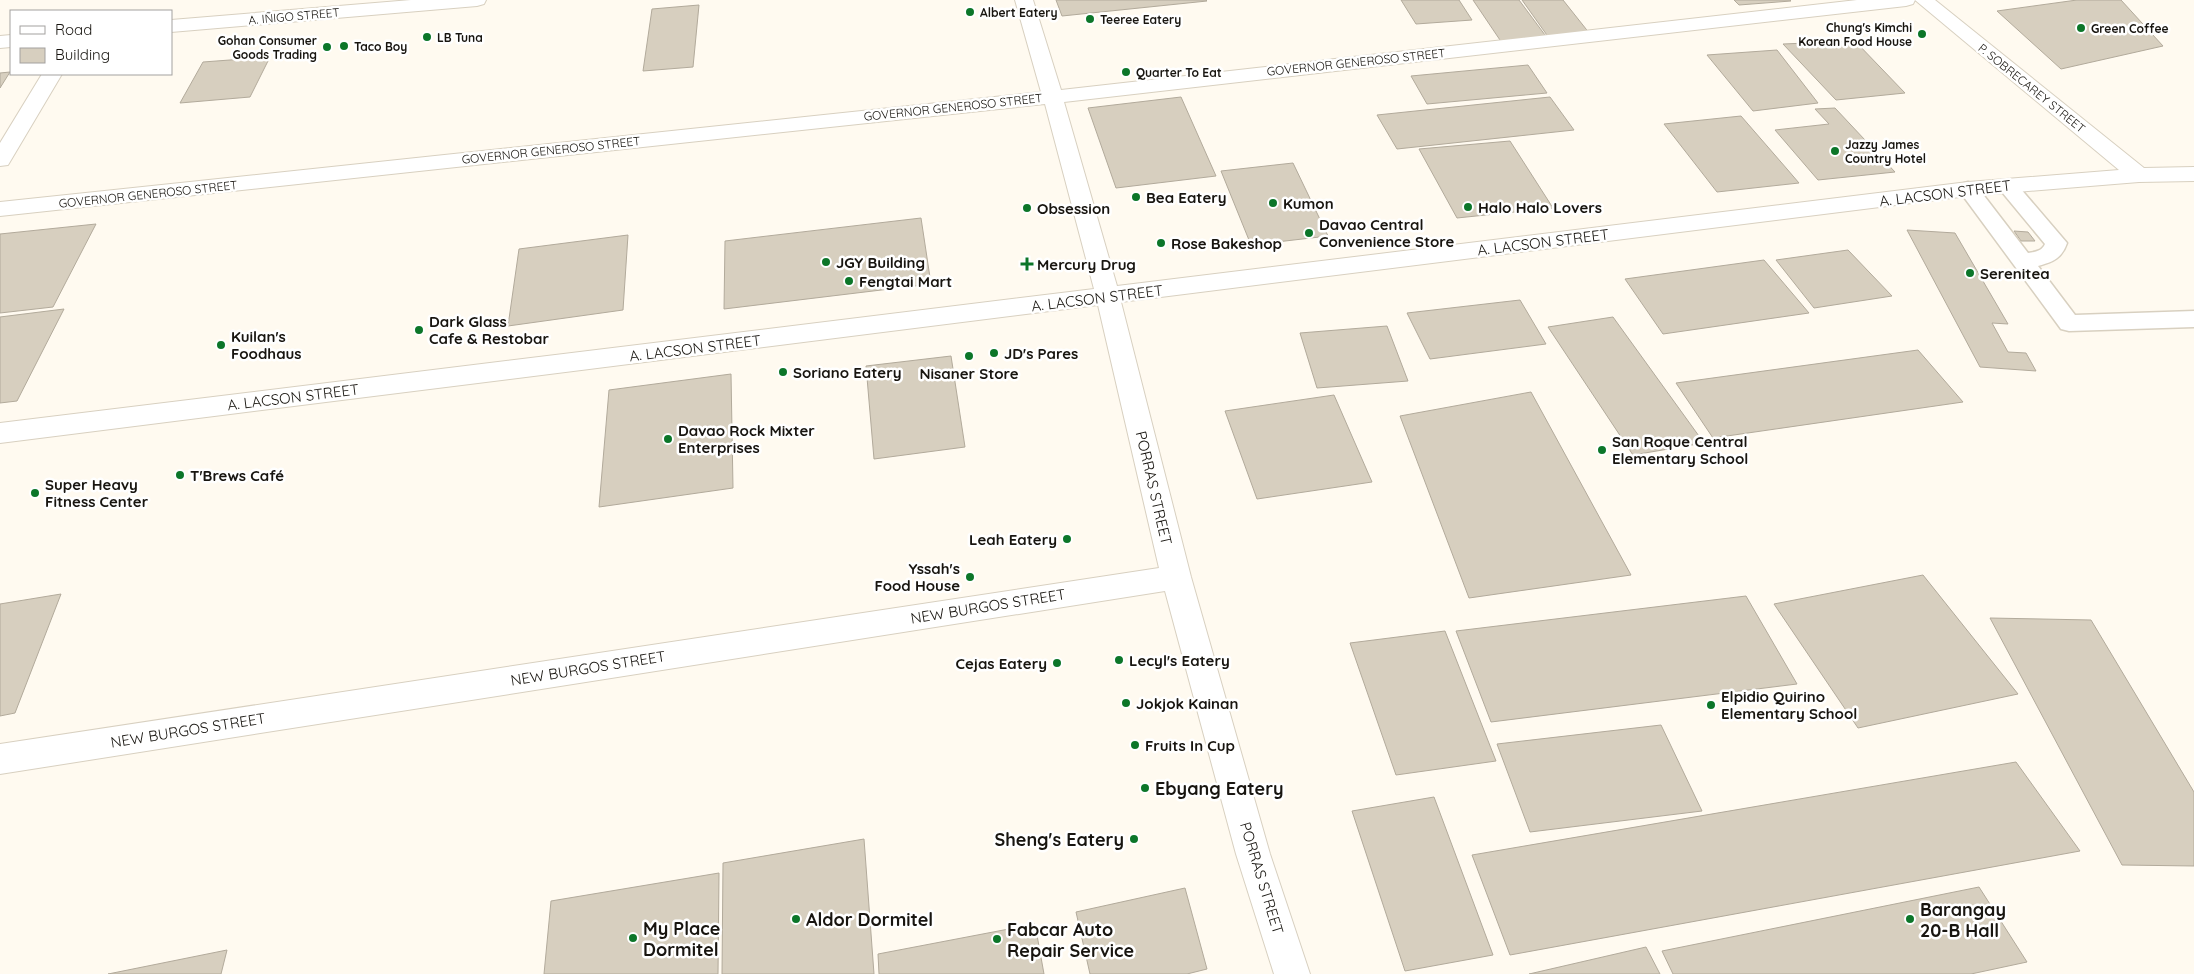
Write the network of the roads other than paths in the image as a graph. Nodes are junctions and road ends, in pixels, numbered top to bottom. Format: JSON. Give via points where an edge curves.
{"nodes":[{"id":1,"x":477,"y":0,"type":"edge"},
{"id":2,"x":1024,"y":0,"type":"edge"},
{"id":3,"x":1906,"y":0,"type":"edge"},
{"id":4,"x":1924,"y":0,"type":"edge"},
{"id":5,"x":172,"y":26,"type":"edge"},
{"id":6,"x":51,"y":75,"type":"edge"},
{"id":7,"x":1053,"y":97,"type":"junction"},
{"id":8,"x":0,"y":160,"type":"edge"},
{"id":9,"x":2194,"y":174,"type":"edge"},
{"id":10,"x":2139,"y":175,"type":"junction"},
{"id":11,"x":2007,"y":186,"type":"junction"},
{"id":12,"x":1968,"y":189,"type":"junction"},
{"id":13,"x":0,"y":209,"type":"edge"},
{"id":14,"x":2022,"y":261,"type":"junction"},
{"id":15,"x":1108,"y":297,"type":"junction"},
{"id":16,"x":2194,"y":319,"type":"edge"},
{"id":17,"x":0,"y":433,"type":"edge"},
{"id":18,"x":1176,"y":577,"type":"junction"},
{"id":19,"x":0,"y":759,"type":"edge"},
{"id":20,"x":1292,"y":974,"type":"edge"}],
"edges":[{"from":1,"to":5,"type":"street","name":"A. IÑIGO STREET"},
{"from":2,"to":7,"type":"street","name":"PORRAS STREET"},
{"from":3,"to":7,"type":"street","name":"GOVERNOR GENEROSO STREET"},
{"from":4,"to":10,"type":"street","name":"P. SOBRECAREY STREET"},
{"from":6,"to":8,"type":"street"},
{"from":7,"to":13,"type":"street","name":"GOVERNOR GENEROSO STREET"},
{"from":7,"to":15,"type":"street","name":"PORRAS STREET"},
{"from":9,"to":10,"type":"street","name":"A. LACSON STREET"},
{"from":10,"to":11,"type":"street","name":"A. LACSON STREET"},
{"from":11,"to":12,"type":"street","name":"A. LACSON STREET"},
{"from":11,"to":14,"type":"lane","via":[[2056,243],[2050,254]]},
{"from":12,"to":14,"type":"lane"},
{"from":12,"to":15,"type":"street","name":"A. LACSON STREET"},
{"from":14,"to":16,"type":"lane","via":[[2069,323]]},
{"from":15,"to":17,"type":"street","name":"A. LACSON STREET"},
{"from":15,"to":18,"type":"street","name":"PORRAS STREET"},
{"from":18,"to":19,"type":"street","name":"NEW BURGOS STREET"},
{"from":18,"to":20,"type":"street","name":"PORRAS STREET","via":[[1253,854]]}]}
